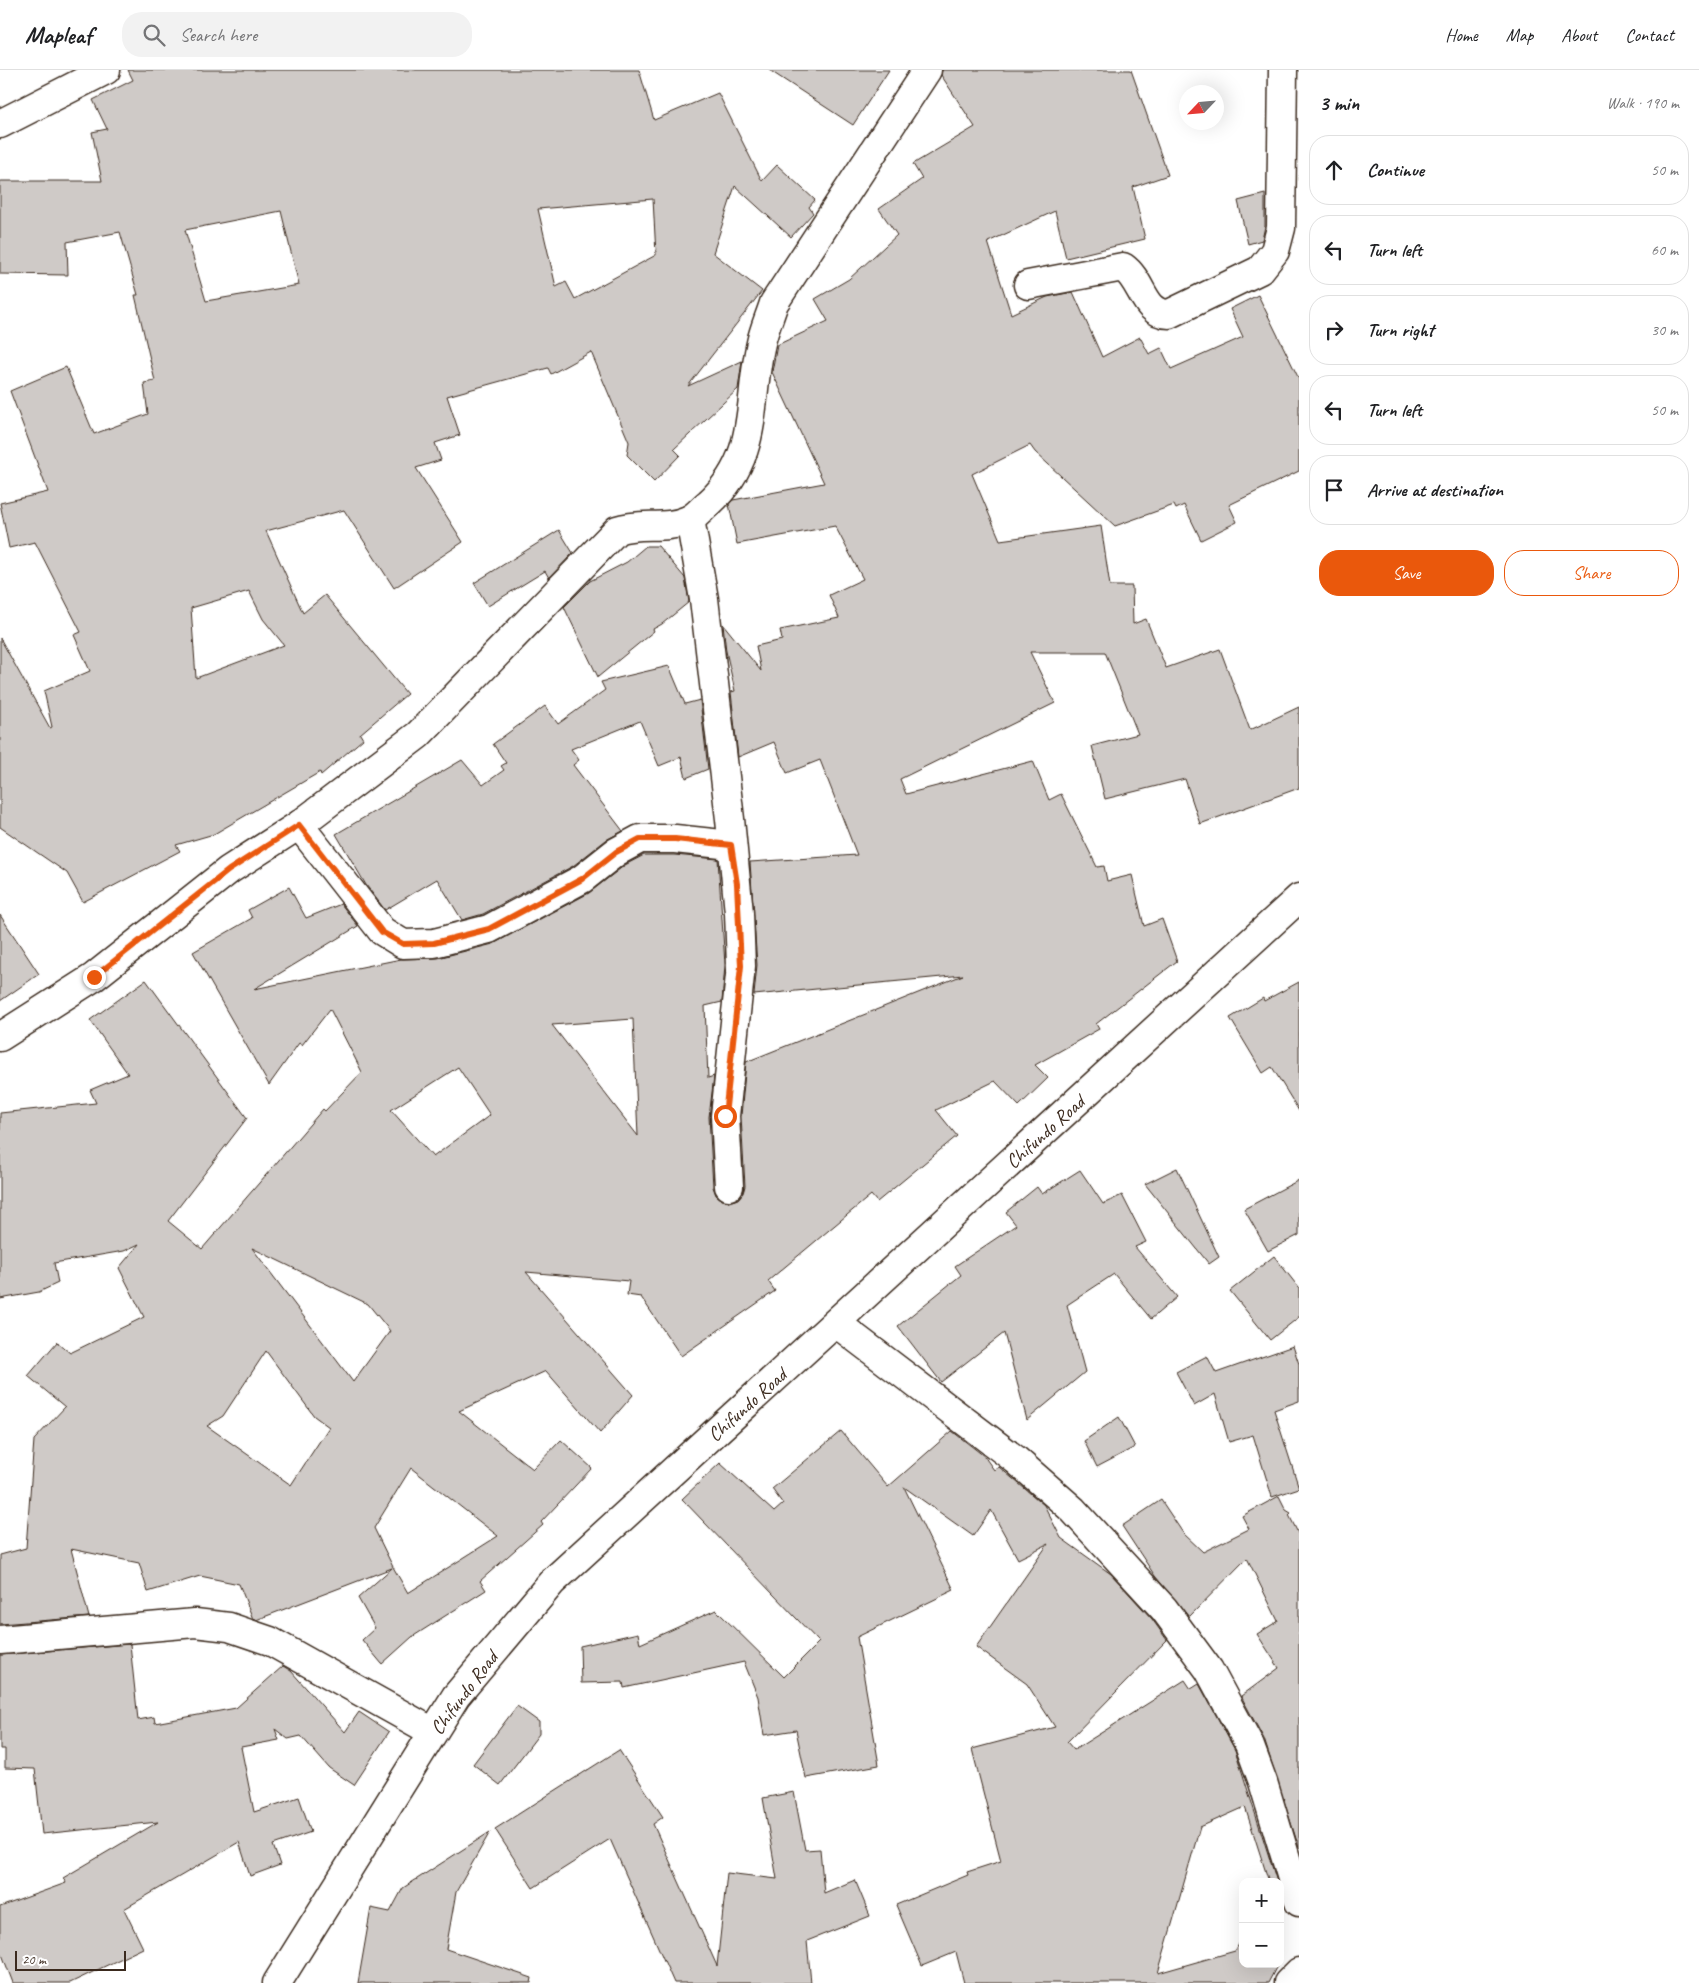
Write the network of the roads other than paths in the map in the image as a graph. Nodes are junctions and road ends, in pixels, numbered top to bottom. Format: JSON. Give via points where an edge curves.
{"nodes":[{"id":1,"x":106,"y":70,"type":"edge"},
{"id":2,"x":927,"y":70,"type":"edge"},
{"id":3,"x":1282,"y":70,"type":"edge"},
{"id":4,"x":0,"y":124,"type":"edge"},
{"id":5,"x":1028,"y":285,"type":"dead end"},
{"id":6,"x":690,"y":519,"type":"junction"},
{"id":7,"x":299,"y":825,"type":"junction"},
{"id":8,"x":731,"y":845,"type":"junction"},
{"id":9,"x":1299,"y":898,"type":"edge"},
{"id":10,"x":0,"y":1037,"type":"edge"},
{"id":11,"x":729,"y":1186,"type":"dead end"},
{"id":12,"x":836,"y":1323,"type":"junction"},
{"id":13,"x":0,"y":1640,"type":"edge"},
{"id":14,"x":433,"y":1732,"type":"junction"},
{"id":15,"x":1299,"y":1902,"type":"edge"},
{"id":16,"x":1299,"y":1972,"type":"edge"},
{"id":17,"x":278,"y":1983,"type":"edge"},
{"id":18,"x":1288,"y":1983,"type":"edge"}],
"edges":[{"from":1,"to":4,"type":"street"},
{"from":2,"to":6,"type":"street","via":[[774,303],[760,343],[752,420],[739,463],[716,496]]},
{"from":3,"to":5,"type":"street","via":[[1280,228],[1275,251],[1260,270],[1169,314],[1158,314],[1150,307],[1133,274],[1124,268]]},
{"from":6,"to":7,"type":"street","via":[[666,527],[630,526],[617,530],[418,735]]},
{"from":6,"to":8,"type":"street","via":[[704,599]]},
{"from":7,"to":8,"type":"street","via":[[382,932],[403,944],[434,943],[489,929],[582,879],[616,852],[640,839]]},
{"from":7,"to":10,"type":"street","via":[[229,870],[94,977]]},
{"from":8,"to":11,"type":"street","via":[[737,884],[741,966],[725,1116]]},
{"from":9,"to":12,"type":"street","name":"Chifundo Road"},
{"from":12,"to":14,"type":"street","name":"Chifundo Road","via":[[552,1582],[456,1696]]},
{"from":12,"to":15,"type":"street","via":[[1016,1460],[1059,1498],[1164,1610],[1209,1670],[1249,1744]]},
{"from":13,"to":14,"type":"street","via":[[195,1623],[229,1627],[270,1641]]},
{"from":14,"to":17,"type":"street","name":"Chifundo Road"},
{"from":16,"to":18,"type":"street"}]}
